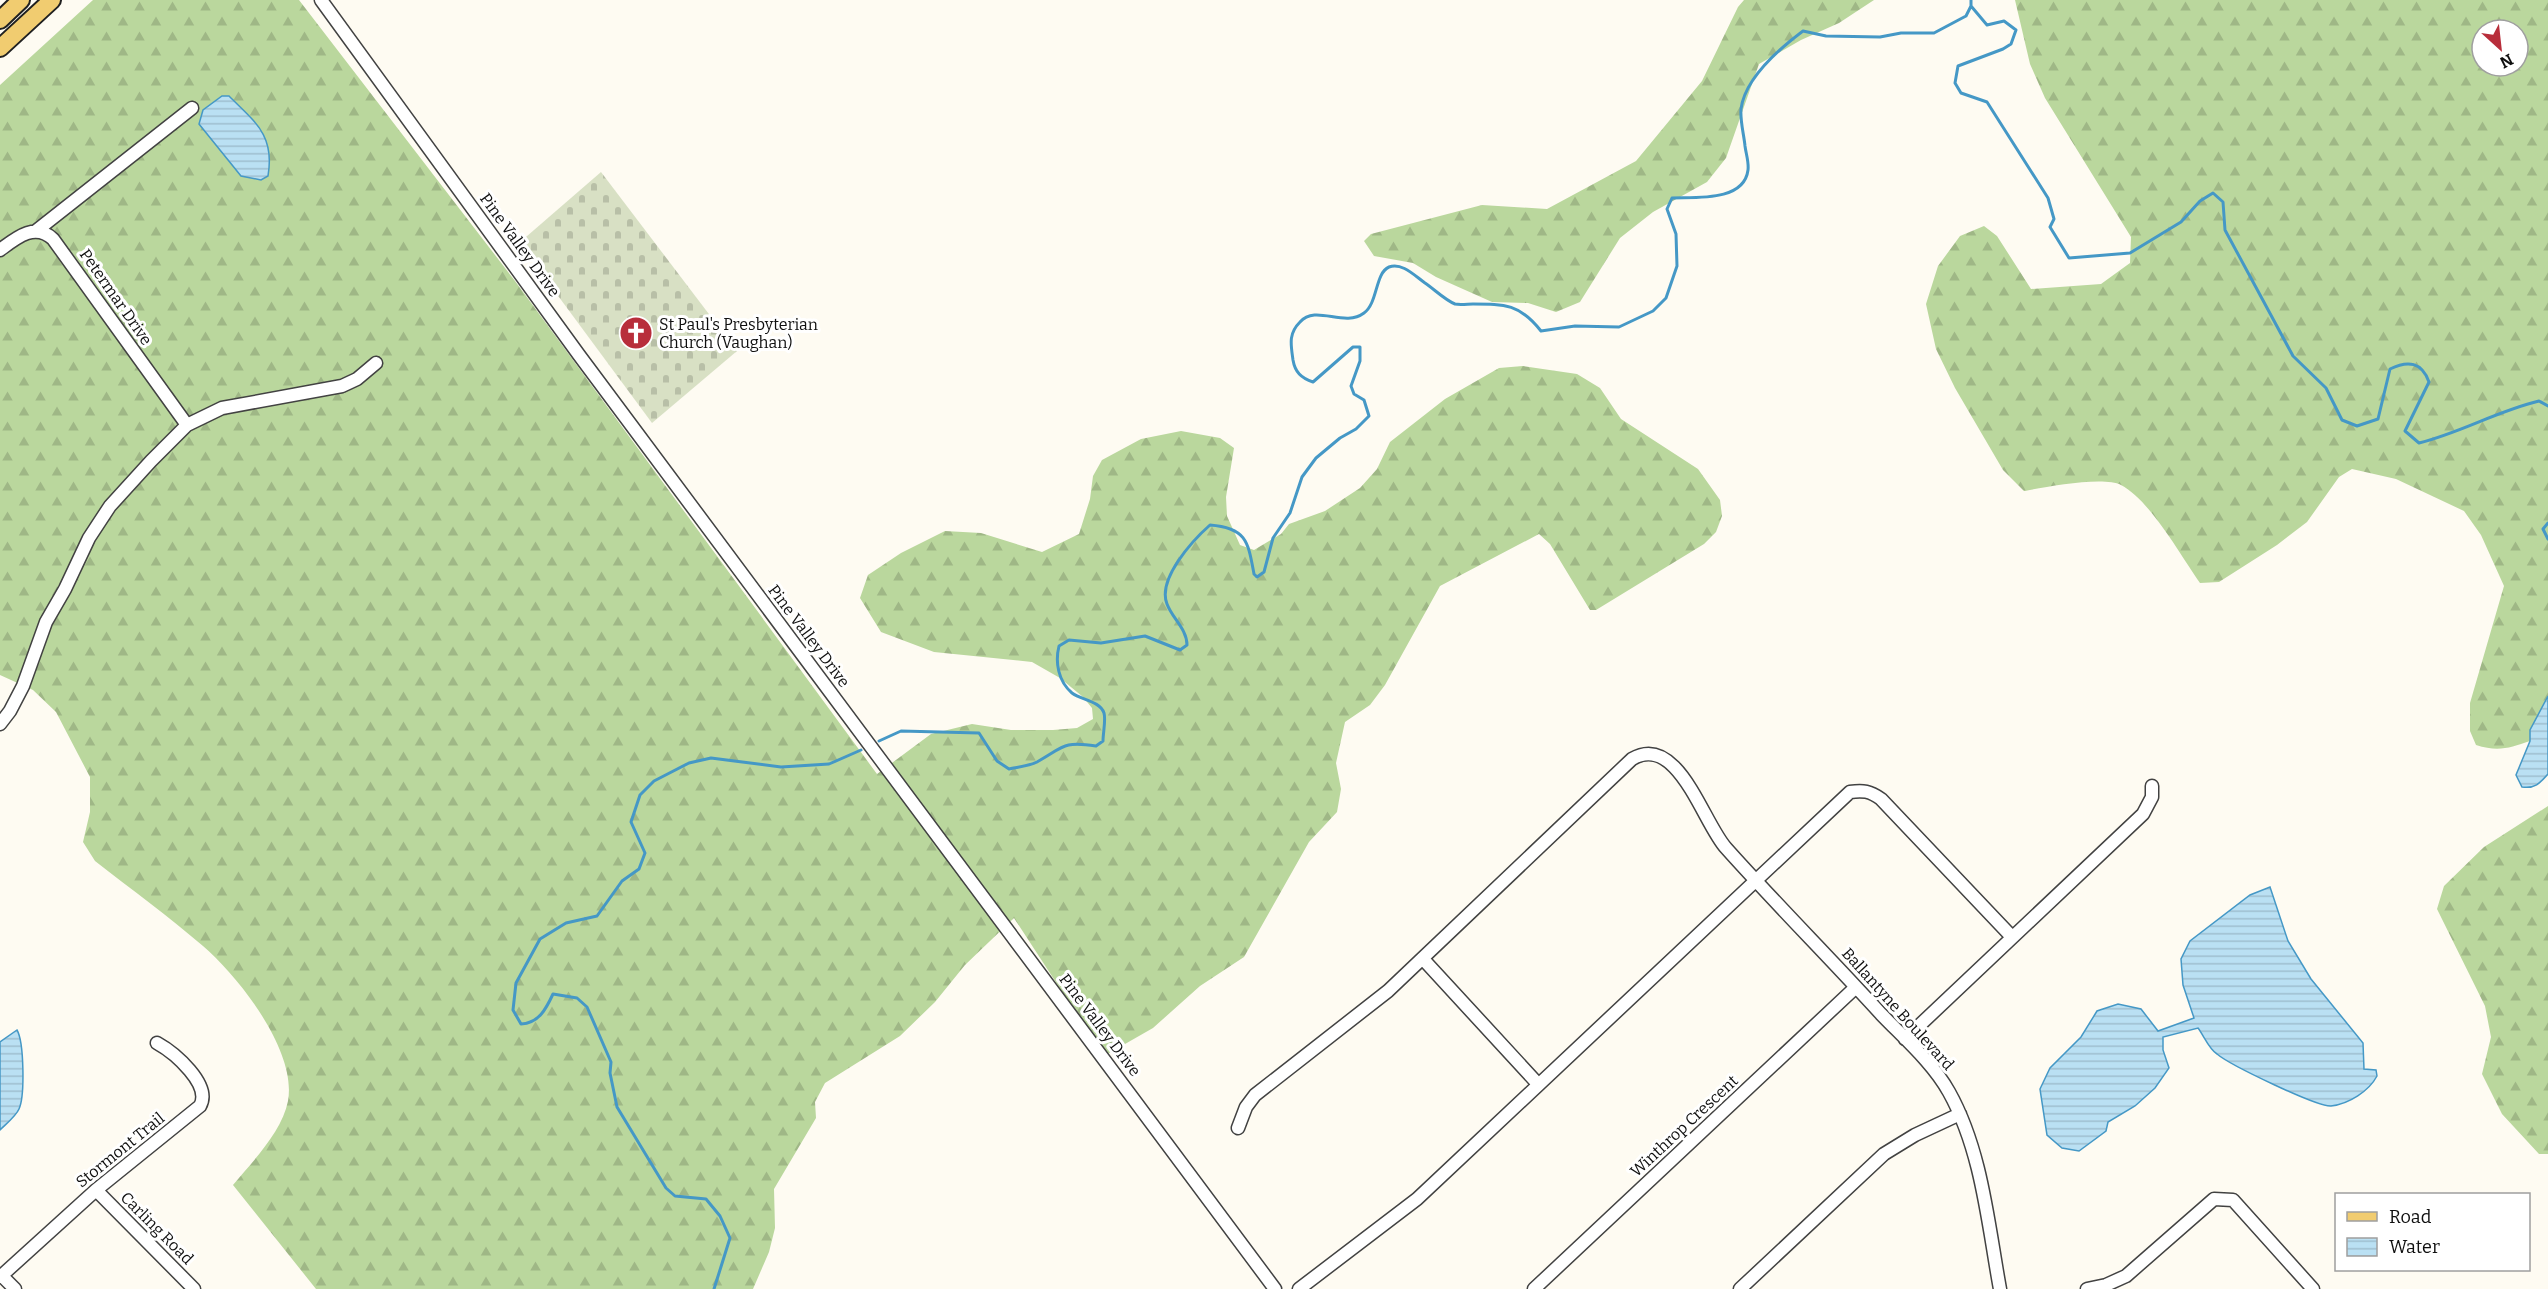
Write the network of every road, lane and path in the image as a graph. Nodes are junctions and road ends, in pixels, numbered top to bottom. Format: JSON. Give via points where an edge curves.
{"nodes":[{"id":1,"x":21,"y":0,"type":"edge"},
{"id":2,"x":52,"y":0,"type":"edge"},
{"id":3,"x":321,"y":0,"type":"edge"},
{"id":4,"x":0,"y":20,"type":"edge"},
{"id":5,"x":0,"y":48,"type":"edge"},
{"id":6,"x":192,"y":108,"type":"dead end"},
{"id":7,"x":36,"y":231,"type":"junction"},
{"id":8,"x":0,"y":250,"type":"edge"},
{"id":9,"x":376,"y":363,"type":"dead end"},
{"id":10,"x":187,"y":425,"type":"junction"},
{"id":11,"x":0,"y":724,"type":"edge"},
{"id":12,"x":2151,"y":786,"type":"dead end"},
{"id":13,"x":1755,"y":880,"type":"junction"},
{"id":14,"x":2012,"y":937,"type":"junction"},
{"id":15,"x":1423,"y":959,"type":"junction"},
{"id":16,"x":1856,"y":987,"type":"junction"},
{"id":17,"x":1905,"y":1039,"type":"junction"},
{"id":18,"x":157,"y":1043,"type":"dead end"},
{"id":19,"x":1538,"y":1084,"type":"junction"},
{"id":20,"x":1960,"y":1114,"type":"junction"},
{"id":21,"x":1238,"y":1128,"type":"dead end"},
{"id":22,"x":96,"y":1190,"type":"junction"},
{"id":23,"x":1,"y":1276,"type":"edge"},
{"id":24,"x":2126,"y":1276,"type":"junction"},
{"id":25,"x":15,"y":1289,"type":"edge"},
{"id":26,"x":194,"y":1289,"type":"edge"},
{"id":27,"x":1275,"y":1289,"type":"edge"},
{"id":28,"x":1299,"y":1289,"type":"edge"},
{"id":29,"x":1534,"y":1289,"type":"edge"},
{"id":30,"x":1740,"y":1289,"type":"edge"},
{"id":31,"x":2000,"y":1289,"type":"edge"},
{"id":32,"x":2087,"y":1289,"type":"edge"},
{"id":33,"x":2133,"y":1289,"type":"edge"},
{"id":34,"x":2313,"y":1289,"type":"edge"}],
"edges":[{"from":1,"to":4,"type":"main road"},
{"from":2,"to":5,"type":"main road"},
{"from":3,"to":27,"type":"street","name":"Pine Valley Drive","via":[[579,355]]},
{"from":6,"to":7,"type":"street"},
{"from":7,"to":8,"type":"street","via":[[22,234]]},
{"from":7,"to":10,"type":"street","name":"Petermar Drive","via":[[46,233],[66,254]]},
{"from":9,"to":10,"type":"street","via":[[342,386],[222,408]]},
{"from":10,"to":11,"type":"street","via":[[110,506],[89,538],[46,622],[10,711]]},
{"from":12,"to":14,"type":"street","via":[[2152,797],[2144,814]]},
{"from":13,"to":14,"type":"street","via":[[1850,792],[1872,792]]},
{"from":13,"to":15,"type":"street","name":"Ballantyne Boulevard","via":[[1718,838],[1682,777],[1658,754],[1641,754]]},
{"from":13,"to":16,"type":"street","name":"Ballantyne Boulevard"},
{"from":13,"to":19,"type":"street"},
{"from":14,"to":17,"type":"street"},
{"from":15,"to":19,"type":"street"},
{"from":15,"to":21,"type":"street","name":"Ballantyne Boulevard","via":[[1369,1008],[1255,1095]]},
{"from":16,"to":17,"type":"street","name":"Ballantyne Boulevard"},
{"from":16,"to":29,"type":"street","name":"Winthrop Crescent"},
{"from":17,"to":20,"type":"street","name":"Ballantyne Boulevard","via":[[1943,1083]]},
{"from":18,"to":22,"type":"street","name":"Stormont Trail","via":[[168,1049],[201,1085],[202,1102]]},
{"from":19,"to":28,"type":"street","via":[[1417,1198]]},
{"from":20,"to":30,"type":"street","via":[[1884,1154]]},
{"from":20,"to":31,"type":"street","name":"Ballantyne Boulevard","via":[[1976,1162]]},
{"from":22,"to":23,"type":"street","name":"Stormont Trail"},
{"from":22,"to":26,"type":"street","name":"Carling Road"},
{"from":23,"to":25,"type":"street"},
{"from":24,"to":32,"type":"street"},
{"from":24,"to":33,"type":"street"},
{"from":24,"to":34,"type":"street","via":[[2214,1199],[2233,1200]]}]}
